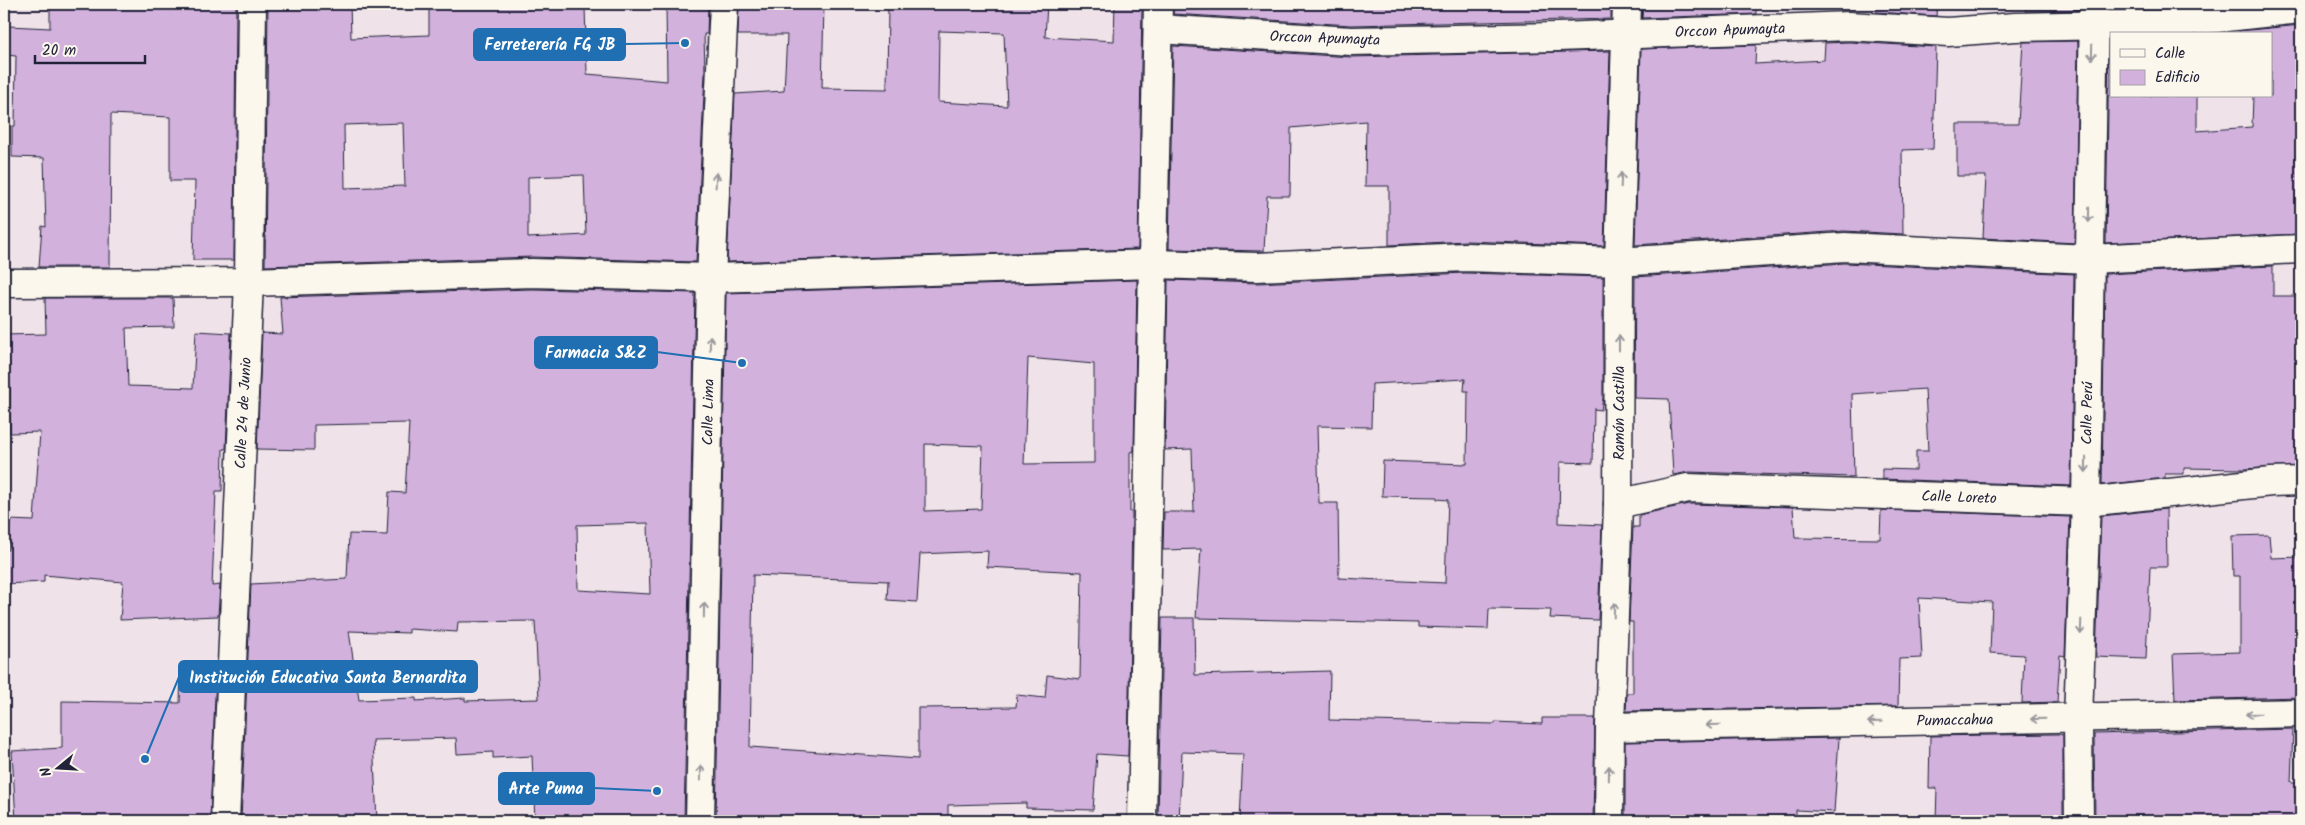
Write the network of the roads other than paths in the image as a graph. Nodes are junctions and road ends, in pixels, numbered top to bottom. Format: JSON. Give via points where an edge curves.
{"nodes":[{"id":1,"x":252,"y":4,"type":"edge"},
{"id":2,"x":724,"y":4,"type":"edge"},
{"id":3,"x":1627,"y":4,"type":"edge"},
{"id":4,"x":2301,"y":9,"type":"edge"},
{"id":5,"x":2093,"y":14,"type":"edge"},
{"id":6,"x":1158,"y":16,"type":"edge"},
{"id":7,"x":1626,"y":33,"type":"junction"},
{"id":8,"x":2301,"y":249,"type":"edge"},
{"id":9,"x":2089,"y":259,"type":"junction"},
{"id":10,"x":1619,"y":262,"type":"junction"},
{"id":11,"x":1154,"y":264,"type":"junction"},
{"id":12,"x":711,"y":278,"type":"junction"},
{"id":13,"x":249,"y":282,"type":"junction"},
{"id":14,"x":4,"y":283,"type":"edge"},
{"id":15,"x":2301,"y":481,"type":"edge"},
{"id":16,"x":2086,"y":502,"type":"junction"},
{"id":17,"x":1618,"y":504,"type":"junction"},
{"id":18,"x":2301,"y":713,"type":"edge"},
{"id":19,"x":2078,"y":718,"type":"junction"},
{"id":20,"x":1610,"y":727,"type":"junction"},
{"id":21,"x":225,"y":821,"type":"edge"},
{"id":22,"x":700,"y":821,"type":"edge"},
{"id":23,"x":1142,"y":821,"type":"edge"},
{"id":24,"x":1609,"y":821,"type":"edge"},
{"id":25,"x":2079,"y":821,"type":"edge"}],
"edges":[{"from":1,"to":13,"type":"street","name":"Calle 24 de Junio"},
{"from":12,"to":2,"type":"street","name":"Calle Lima","one_way":true},
{"from":3,"to":7,"type":"street","name":"Ramón Castilla"},
{"from":4,"to":5,"type":"street","name":"Orccon Apumayta","via":[[2162,24]]},
{"from":5,"to":7,"type":"street","name":"Orccon Apumayta","via":[[1948,32],[1849,26]]},
{"from":5,"to":9,"type":"street","name":"Calle Perú","one_way":true},
{"from":6,"to":7,"type":"street","name":"Orccon Apumayta","via":[[1351,41]]},
{"from":6,"to":11,"type":"street"},
{"from":10,"to":7,"type":"street","name":"Ramón Castilla","one_way":true},
{"from":8,"to":9,"type":"street"},
{"from":9,"to":10,"type":"street","via":[[1846,247]]},
{"from":9,"to":16,"type":"street","name":"Calle Perú","one_way":true},
{"from":10,"to":11,"type":"street","via":[[1464,257],[1258,267]]},
{"from":17,"to":10,"type":"street","name":"Ramón Castilla","one_way":true},
{"from":11,"to":12,"type":"street"},
{"from":11,"to":23,"type":"street"},
{"from":12,"to":13,"type":"street","via":[[532,273]]},
{"from":22,"to":12,"type":"street","name":"Calle Lima","one_way":true},
{"from":13,"to":14,"type":"street"},
{"from":13,"to":21,"type":"street","name":"Calle 24 de Junio"},
{"from":15,"to":16,"type":"street","name":"Calle Loreto"},
{"from":16,"to":17,"type":"street","name":"Calle Loreto","via":[[1688,488]]},
{"from":16,"to":19,"type":"street","name":"Calle Perú","one_way":true},
{"from":20,"to":17,"type":"street","name":"Ramón Castilla","one_way":true},
{"from":18,"to":19,"type":"street","name":"Pumaccahua","one_way":true},
{"from":19,"to":20,"type":"street","name":"Pumaccahua","one_way":true},
{"from":19,"to":25,"type":"street","name":"Calle Perú"},
{"from":24,"to":20,"type":"street","name":"Ramón Castilla","one_way":true}]}
